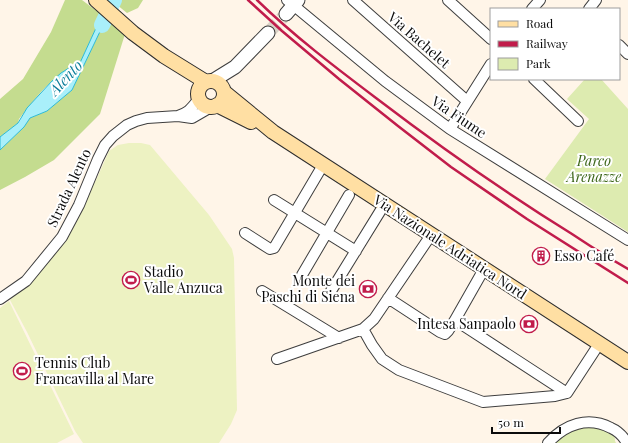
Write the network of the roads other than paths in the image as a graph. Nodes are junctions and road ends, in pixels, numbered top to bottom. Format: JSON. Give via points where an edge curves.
{"nodes":[{"id":1,"x":96,"y":0,"type":"edge"},
{"id":2,"x":353,"y":0,"type":"edge"},
{"id":3,"x":448,"y":0,"type":"edge"},
{"id":4,"x":596,"y":0,"type":"edge"},
{"id":5,"x":291,"y":5,"type":"edge"},
{"id":6,"x":590,"y":8,"type":"edge"},
{"id":7,"x":268,"y":33,"type":"tunnel mouth"},
{"id":8,"x":490,"y":38,"type":"edge"},
{"id":9,"x":620,"y":46,"type":"edge"},
{"id":10,"x":628,"y":54,"type":"edge"},
{"id":11,"x":490,"y":66,"type":"edge"},
{"id":12,"x":535,"y":80,"type":"edge"},
{"id":13,"x":211,"y":89,"type":"junction"},
{"id":14,"x":467,"y":101,"type":"junction"},
{"id":15,"x":214,"y":106,"type":"junction"},
{"id":16,"x":178,"y":116,"type":"junction"},
{"id":17,"x":578,"y":121,"type":"dead end"},
{"id":18,"x":450,"y":129,"type":"junction"},
{"id":19,"x":273,"y":132,"type":"junction"},
{"id":20,"x":322,"y":165,"type":"junction"},
{"id":21,"x":349,"y":195,"type":"dead end"},
{"id":22,"x":274,"y":200,"type":"dead end"},
{"id":23,"x":384,"y":205,"type":"junction"},
{"id":24,"x":294,"y":212,"type":"junction"},
{"id":25,"x":245,"y":233,"type":"dead end"},
{"id":26,"x":327,"y":233,"type":"junction"},
{"id":27,"x":431,"y":235,"type":"junction"},
{"id":28,"x":628,"y":240,"type":"edge"},
{"id":29,"x":356,"y":251,"type":"junction"},
{"id":30,"x":484,"y":269,"type":"junction"},
{"id":31,"x":302,"y":275,"type":"dead end"},
{"id":32,"x":262,"y":290,"type":"dead end"},
{"id":33,"x":331,"y":291,"type":"dead end"},
{"id":34,"x":388,"y":298,"type":"junction"},
{"id":35,"x":0,"y":300,"type":"edge"},
{"id":36,"x":455,"y":320,"type":"junction"},
{"id":37,"x":363,"y":329,"type":"junction"},
{"id":38,"x":339,"y":338,"type":"junction"},
{"id":39,"x":600,"y":344,"type":"junction"},
{"id":40,"x":276,"y":359,"type":"dead end"},
{"id":41,"x":628,"y":362,"type":"edge"},
{"id":42,"x":567,"y":393,"type":"junction"},
{"id":43,"x":548,"y":443,"type":"edge"},
{"id":44,"x":627,"y":443,"type":"edge"}],
"edges":[{"from":1,"to":13,"type":"main road","via":[[133,33]]},
{"from":2,"to":14,"type":"street","name":"Via Bachelet"},
{"from":3,"to":8,"type":"street"},
{"from":4,"to":6,"type":"street"},
{"from":5,"to":18,"type":"street","name":"Via Fiume","via":[[385,82]]},
{"from":7,"to":13,"type":"street","via":[[232,73]]},
{"from":9,"to":10,"type":"street"},
{"from":11,"to":14,"type":"street"},
{"from":12,"to":17,"type":"street"},
{"from":13,"to":15,"type":"main road","via":[[223,100]]},
{"from":13,"to":15,"type":"main road","name":"Via Nazionale Adriatica Nord","via":[[204,105]]},
{"from":13,"to":16,"type":"street","via":[[191,109]]},
{"from":13,"to":19,"type":"main road","name":"Via Nazionale Adriatica Nord"},
{"from":14,"to":18,"type":"street"},
{"from":15,"to":16,"type":"street","name":"Strada Alento","via":[[192,118]]},
{"from":15,"to":19,"type":"main road","name":"Via Nazionale Adriatica Nord"},
{"from":16,"to":35,"type":"street","name":"Strada Alento","via":[[136,121],[113,136],[98,159],[79,205],[62,237],[26,281]]},
{"from":18,"to":28,"type":"street","name":"Via Fiume"},
{"from":19,"to":20,"type":"main road","name":"Via Nazionale Adriatica Nord"},
{"from":20,"to":23,"type":"main road","name":"Via Nazionale Adriatica Nord"},
{"from":20,"to":24,"type":"street"},
{"from":21,"to":26,"type":"street"},
{"from":22,"to":24,"type":"street"},
{"from":23,"to":27,"type":"main road","name":"Via Nazionale Adriatica Nord"},
{"from":23,"to":29,"type":"street"},
{"from":24,"to":25,"type":"street","via":[[274,248],[270,249]]},
{"from":24,"to":26,"type":"street"},
{"from":26,"to":29,"type":"street"},
{"from":26,"to":31,"type":"street"},
{"from":27,"to":30,"type":"main road","name":"Via Nazionale Adriatica Nord"},
{"from":27,"to":34,"type":"street"},
{"from":29,"to":33,"type":"street"},
{"from":30,"to":36,"type":"street"},
{"from":30,"to":39,"type":"main road","name":"Via Nazionale Adriatica Nord"},
{"from":32,"to":38,"type":"street"},
{"from":34,"to":36,"type":"street","via":[[445,334]]},
{"from":34,"to":37,"type":"street","via":[[374,319]]},
{"from":36,"to":42,"type":"street"},
{"from":37,"to":38,"type":"street"},
{"from":37,"to":42,"type":"street","via":[[382,359],[399,370],[472,397],[551,390]]},
{"from":38,"to":40,"type":"street"},
{"from":39,"to":41,"type":"main road","name":"Via Nazionale Adriatica Nord"},
{"from":39,"to":42,"type":"street"},
{"from":43,"to":44,"type":"street","via":[[568,427],[582,422],[592,422],[614,429]]}]}
